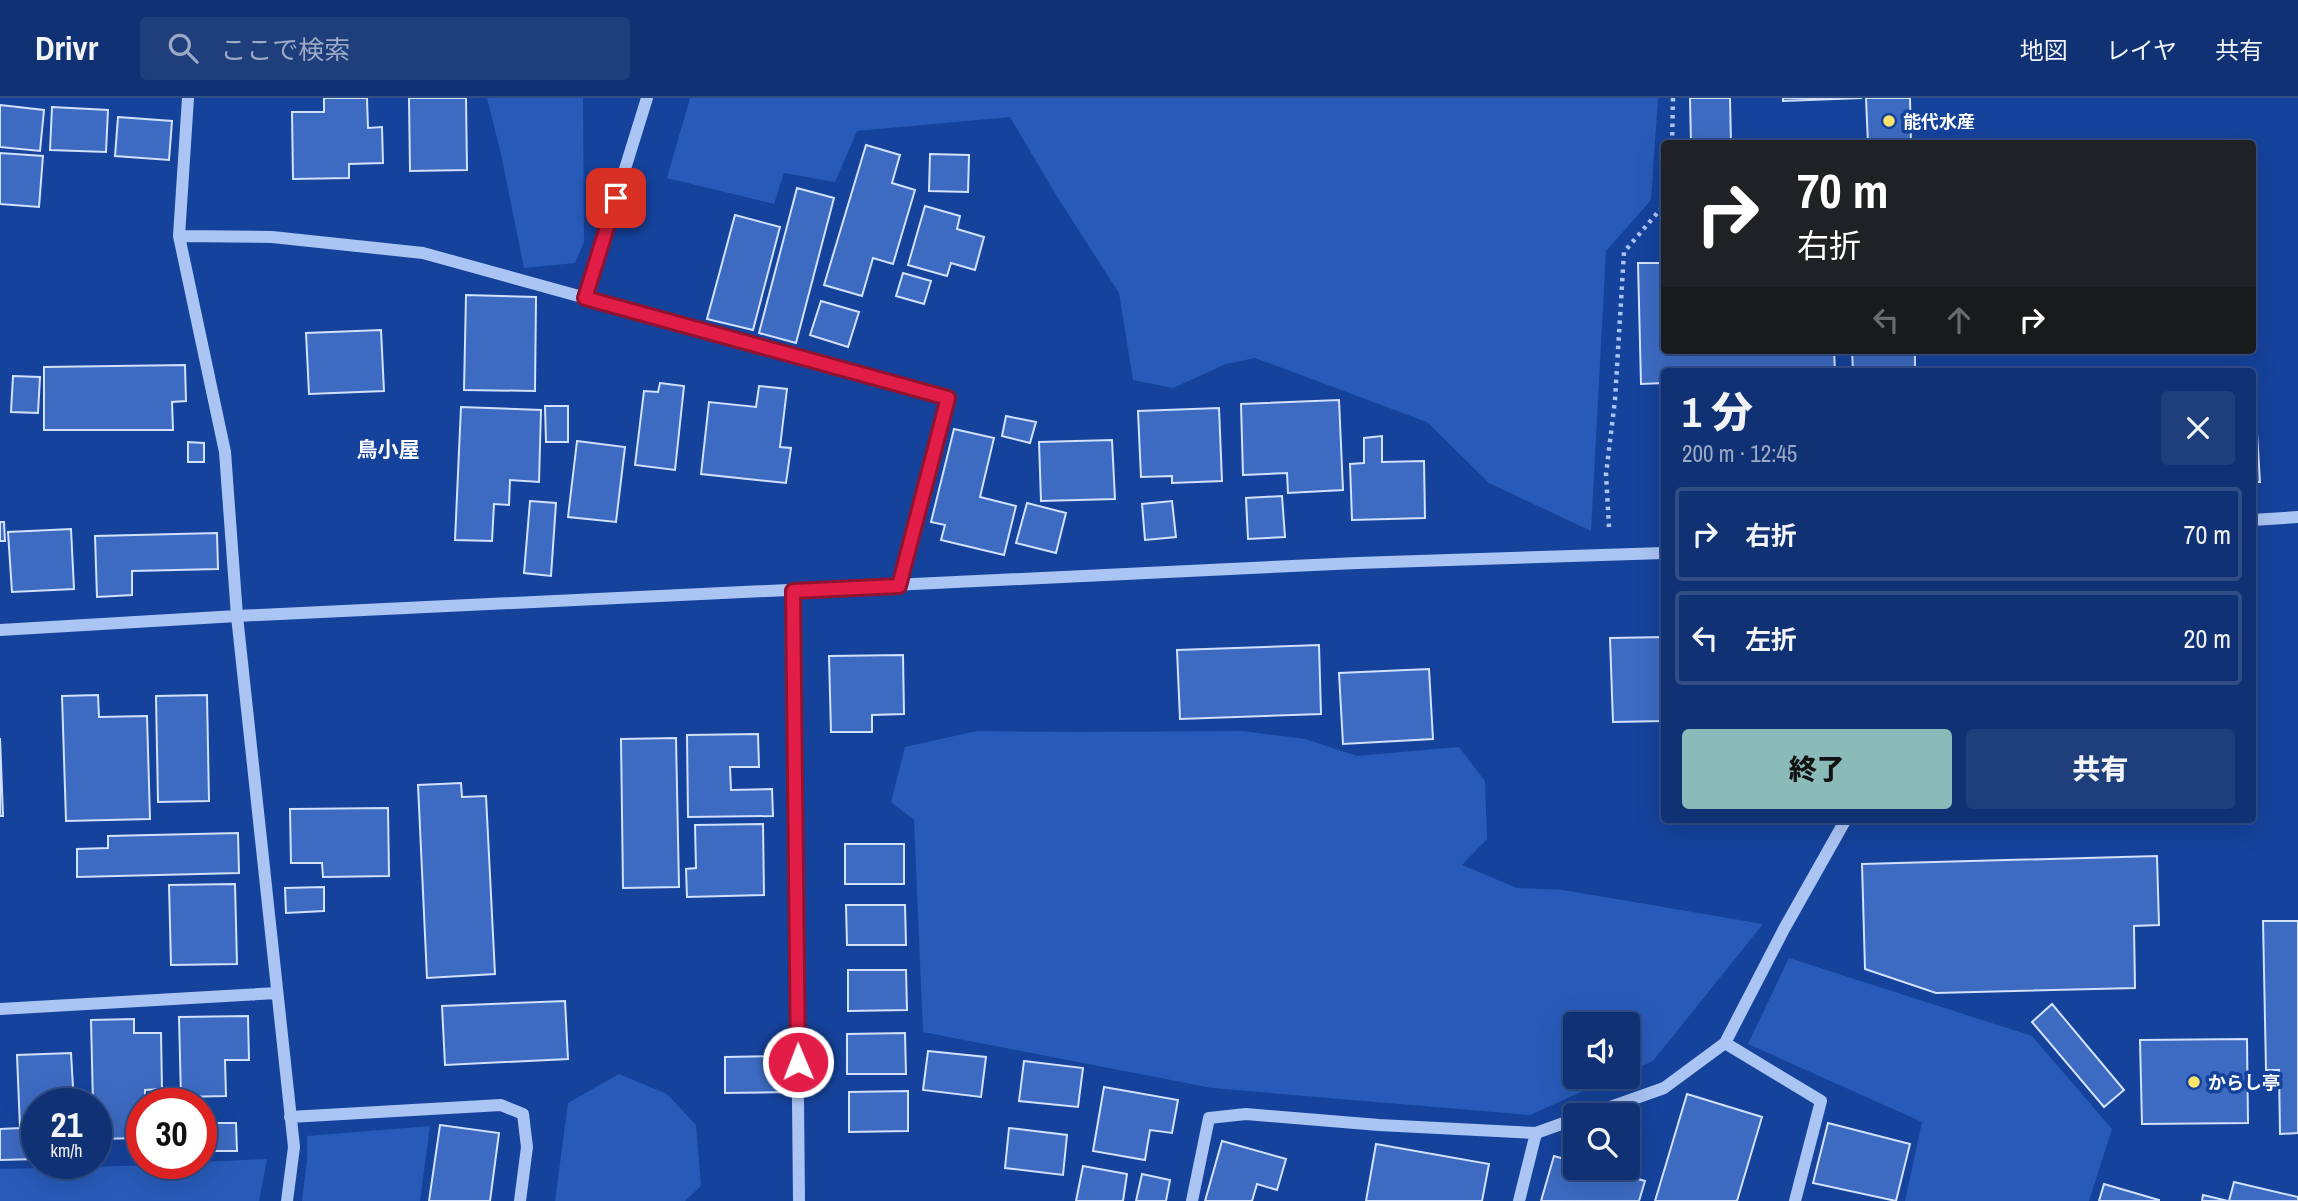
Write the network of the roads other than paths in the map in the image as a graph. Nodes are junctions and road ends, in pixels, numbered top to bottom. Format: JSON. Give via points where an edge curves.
{"nodes":[{"id":1,"x":188,"y":98,"type":"edge"},
{"id":2,"x":647,"y":98,"type":"edge"},
{"id":3,"x":179,"y":236,"type":"junction"},
{"id":4,"x":585,"y":298,"type":"junction"},
{"id":5,"x":2298,"y":517,"type":"edge"},
{"id":6,"x":2256,"y":520,"type":"edge"},
{"id":7,"x":1661,"y":553,"type":"edge"},
{"id":8,"x":899,"y":586,"type":"junction"},
{"id":9,"x":793,"y":591,"type":"junction"},
{"id":10,"x":237,"y":616,"type":"junction"},
{"id":11,"x":0,"y":630,"type":"edge"},
{"id":12,"x":1844,"y":823,"type":"edge"},
{"id":13,"x":277,"y":993,"type":"junction"},
{"id":14,"x":0,"y":1009,"type":"edge"},
{"id":15,"x":1725,"y":1044,"type":"junction"},
{"id":16,"x":1622,"y":1103,"type":"edge"},
{"id":17,"x":290,"y":1117,"type":"junction"},
{"id":18,"x":1563,"y":1123,"type":"edge"},
{"id":19,"x":1536,"y":1133,"type":"junction"},
{"id":20,"x":287,"y":1201,"type":"edge"},
{"id":21,"x":520,"y":1201,"type":"edge"},
{"id":22,"x":799,"y":1201,"type":"edge"},
{"id":23,"x":1192,"y":1201,"type":"edge"},
{"id":24,"x":1519,"y":1201,"type":"edge"},
{"id":25,"x":1795,"y":1201,"type":"edge"}],
"edges":[{"from":1,"to":3,"type":"street"},
{"from":2,"to":4,"type":"street"},
{"from":3,"to":4,"type":"street","via":[[272,237],[423,253]]},
{"from":3,"to":10,"type":"street","via":[[225,452]]},
{"from":4,"to":8,"type":"street","via":[[948,398]]},
{"from":5,"to":6,"type":"street"},
{"from":7,"to":8,"type":"street"},
{"from":8,"to":9,"type":"street"},
{"from":9,"to":10,"type":"street"},
{"from":9,"to":22,"type":"street"},
{"from":10,"to":11,"type":"street"},
{"from":10,"to":13,"type":"street"},
{"from":12,"to":15,"type":"street"},
{"from":13,"to":14,"type":"street"},
{"from":13,"to":17,"type":"street"},
{"from":15,"to":16,"type":"street","via":[[1664,1088]]},
{"from":15,"to":25,"type":"street","via":[[1821,1101]]},
{"from":17,"to":20,"type":"street","via":[[294,1147]]},
{"from":17,"to":21,"type":"street","via":[[501,1105],[523,1114],[527,1147]]},
{"from":18,"to":19,"type":"street"},
{"from":19,"to":23,"type":"street","via":[[1246,1114],[1209,1118]]},
{"from":19,"to":24,"type":"street"}]}
